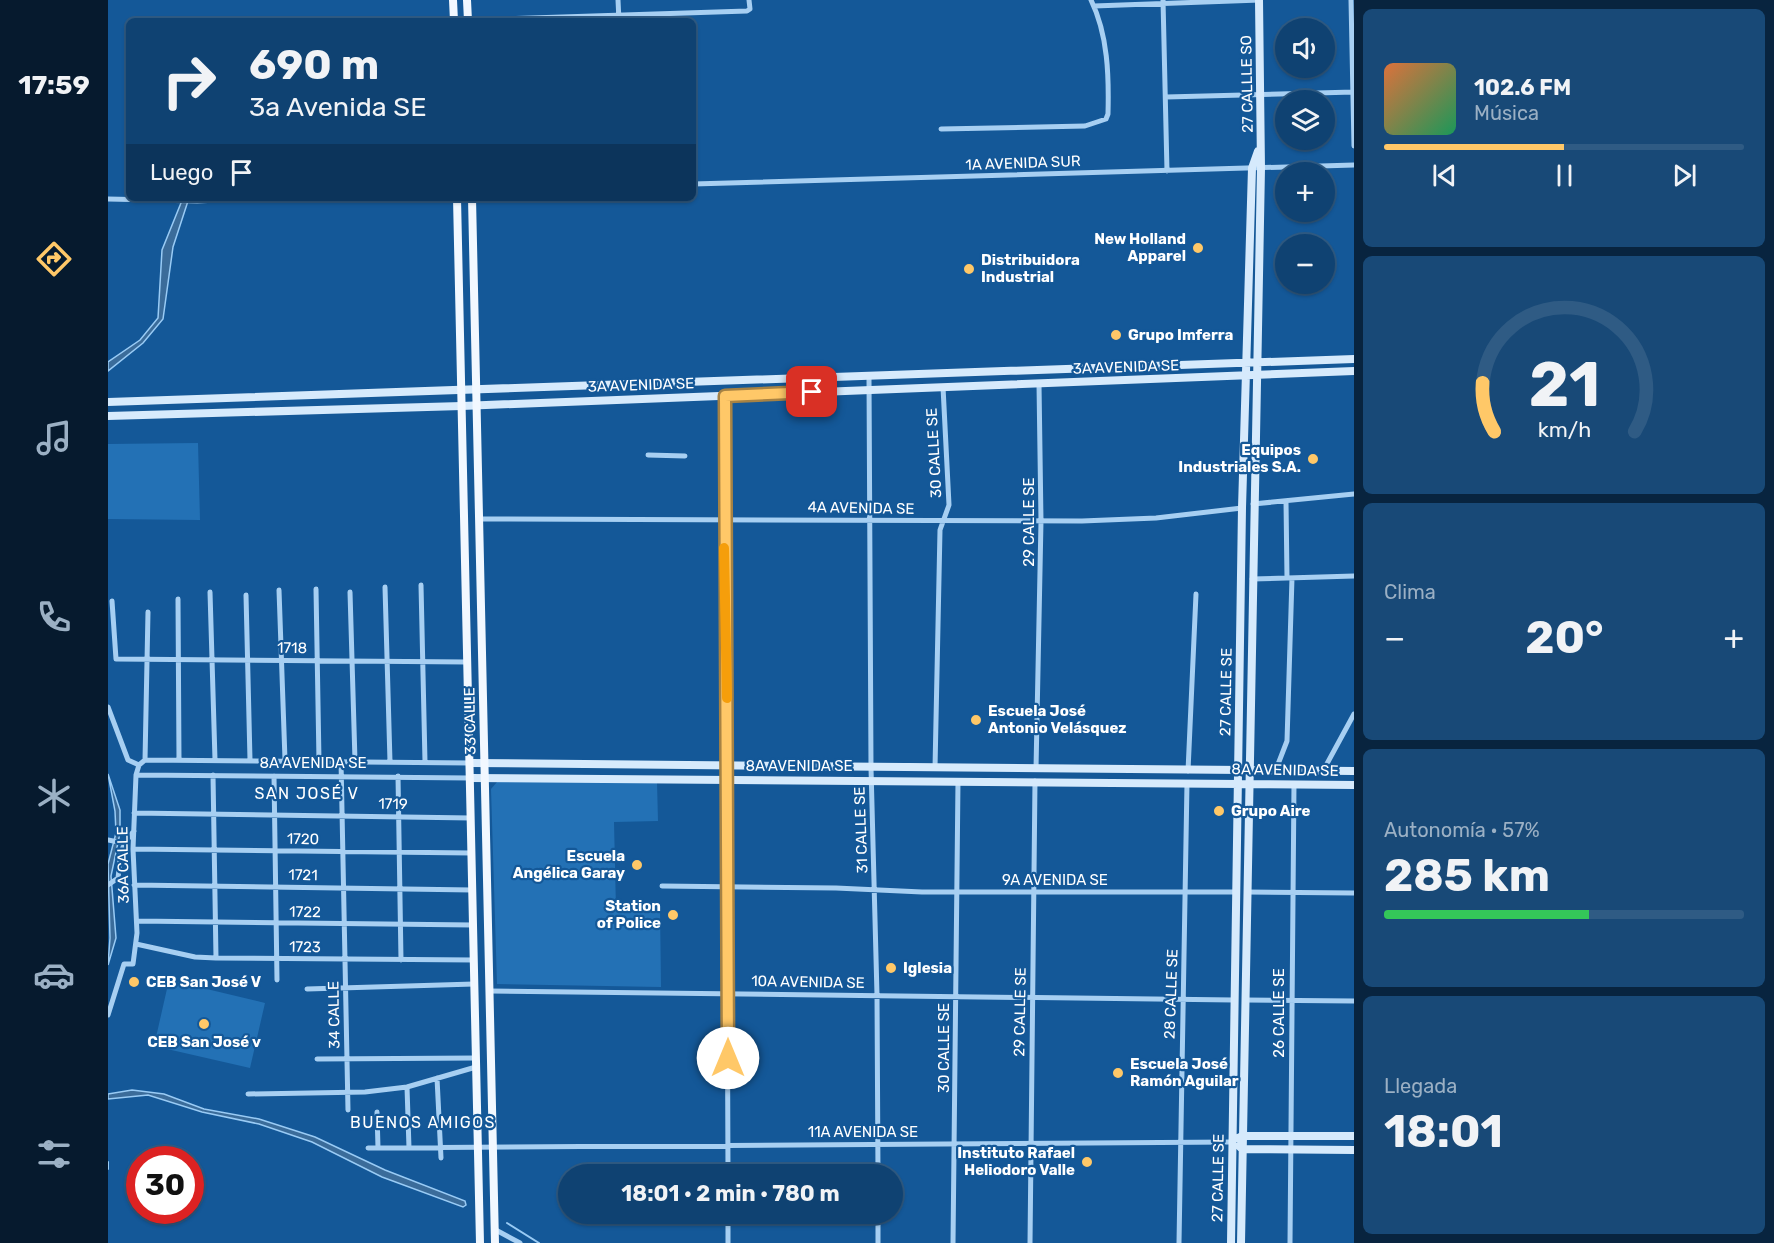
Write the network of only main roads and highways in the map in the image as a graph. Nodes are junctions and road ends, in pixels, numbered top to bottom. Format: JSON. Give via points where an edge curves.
{"nodes":[{"id":1,"x":453,"y":0,"type":"edge"},
{"id":2,"x":467,"y":0,"type":"edge"},
{"id":3,"x":1260,"y":0,"type":"edge"},
{"id":4,"x":454,"y":18,"type":"edge"},
{"id":5,"x":468,"y":18,"type":"edge"},
{"id":6,"x":1261,"y":142,"type":"joint"},
{"id":7,"x":1257,"y":168,"type":"junction"},
{"id":8,"x":457,"y":201,"type":"edge"},
{"id":9,"x":472,"y":201,"type":"edge"},
{"id":10,"x":1354,"y":359,"type":"edge"},
{"id":11,"x":1245,"y":363,"type":"junction"},
{"id":12,"x":1256,"y":363,"type":"junction"},
{"id":13,"x":1354,"y":371,"type":"edge"},
{"id":14,"x":1256,"y":375,"type":"junction"},
{"id":15,"x":1245,"y":376,"type":"junction"},
{"id":16,"x":478,"y":390,"type":"junction"},
{"id":17,"x":462,"y":391,"type":"junction"},
{"id":18,"x":108,"y":402,"type":"edge"},
{"id":19,"x":478,"y":405,"type":"junction"},
{"id":20,"x":462,"y":406,"type":"junction"},
{"id":21,"x":108,"y":416,"type":"edge"},
{"id":22,"x":470,"y":763,"type":"junction"},
{"id":23,"x":484,"y":764,"type":"junction"},
{"id":24,"x":1238,"y":771,"type":"junction"},
{"id":25,"x":1250,"y":771,"type":"junction"},
{"id":26,"x":1354,"y":771,"type":"edge"},
{"id":27,"x":470,"y":778,"type":"junction"},
{"id":28,"x":484,"y":778,"type":"junction"},
{"id":29,"x":1238,"y":782,"type":"junction"},
{"id":30,"x":1249,"y":782,"type":"junction"},
{"id":31,"x":1354,"y":785,"type":"edge"},
{"id":32,"x":1242,"y":1136,"type":"junction"},
{"id":33,"x":1354,"y":1136,"type":"edge"},
{"id":34,"x":1232,"y":1142,"type":"junction"},
{"id":35,"x":1242,"y":1149,"type":"junction"},
{"id":36,"x":1354,"y":1150,"type":"edge"},
{"id":37,"x":480,"y":1243,"type":"edge"},
{"id":38,"x":495,"y":1243,"type":"edge"},
{"id":39,"x":1231,"y":1243,"type":"edge"},
{"id":40,"x":1241,"y":1243,"type":"edge"}],
"edges":[{"from":1,"to":4,"type":"main road"},
{"from":2,"to":5,"type":"main road"},
{"from":3,"to":6,"type":"main road","name":"27 CALLLE SO"},
{"from":6,"to":7,"type":"main road","name":"27 CALLE SE"},
{"from":7,"to":11,"type":"main road","name":"27 CALLE SE"},
{"from":7,"to":12,"type":"main road","name":"27 CALLE SE"},
{"from":8,"to":17,"type":"main road","name":"33 CALLE"},
{"from":9,"to":16,"type":"main road","name":"33 CALLE"},
{"from":10,"to":12,"type":"main road","name":"3A AVENIDA SE"},
{"from":11,"to":12,"type":"main road","name":"3A AVENIDA SE"},
{"from":11,"to":15,"type":"main road","name":"27 CALLE SE"},
{"from":11,"to":16,"type":"main road","name":"3A AVENIDA SE"},
{"from":12,"to":14,"type":"main road","name":"27 CALLE SE"},
{"from":13,"to":14,"type":"main road","name":"3A AVENIDA SE"},
{"from":14,"to":15,"type":"main road","name":"3A AVENIDA SE"},
{"from":14,"to":25,"type":"main road","name":"27 CALLE SE"},
{"from":15,"to":19,"type":"main road","name":"3A AVENIDA SE"},
{"from":15,"to":24,"type":"main road","name":"27 CALLE SE"},
{"from":16,"to":17,"type":"main road","name":"3A AVENIDA SE"},
{"from":16,"to":19,"type":"main road","name":"33 CALLE"},
{"from":17,"to":18,"type":"main road","name":"3A AVENIDA SE"},
{"from":17,"to":20,"type":"main road","name":"33 CALLE"},
{"from":19,"to":20,"type":"main road","name":"3A AVENIDA SE"},
{"from":19,"to":23,"type":"main road","name":"33 CALLE"},
{"from":20,"to":21,"type":"main road","name":"3A AVENIDA SE"},
{"from":20,"to":22,"type":"main road","name":"33 CALLE"},
{"from":22,"to":23,"type":"main road","name":"8A AVENIDA SE"},
{"from":22,"to":27,"type":"main road","name":"33 CALLE"},
{"from":23,"to":24,"type":"main road","name":"8A AVENIDA SE"},
{"from":23,"to":28,"type":"main road","name":"33 CALLE"},
{"from":24,"to":25,"type":"main road","name":"8A AVENIDA SE"},
{"from":24,"to":29,"type":"main road","name":"27 CALLE SE"},
{"from":25,"to":26,"type":"main road","name":"8A AVENIDA SE"},
{"from":25,"to":30,"type":"main road","name":"27 CALLE SE"},
{"from":27,"to":28,"type":"main road","name":"8A AVENIDA SE"},
{"from":27,"to":37,"type":"main road","name":"33 CALLE"},
{"from":28,"to":29,"type":"main road","name":"8A AVENIDA SE"},
{"from":28,"to":38,"type":"main road","name":"33 CALLE"},
{"from":29,"to":30,"type":"main road","name":"8A AVENIDA SE"},
{"from":29,"to":34,"type":"main road","name":"27 CALLE SE"},
{"from":30,"to":31,"type":"main road","name":"8A AVENIDA SE"},
{"from":30,"to":32,"type":"main road","name":"27 CALLE SE"},
{"from":32,"to":33,"type":"main road"},
{"from":32,"to":34,"type":"main road"},
{"from":32,"to":35,"type":"main road","name":"27 CALLE SE"},
{"from":34,"to":35,"type":"main road"},
{"from":34,"to":39,"type":"main road","name":"27 CALLE SE"},
{"from":35,"to":36,"type":"main road"},
{"from":35,"to":40,"type":"main road","name":"27 CALLE SE"}]}
